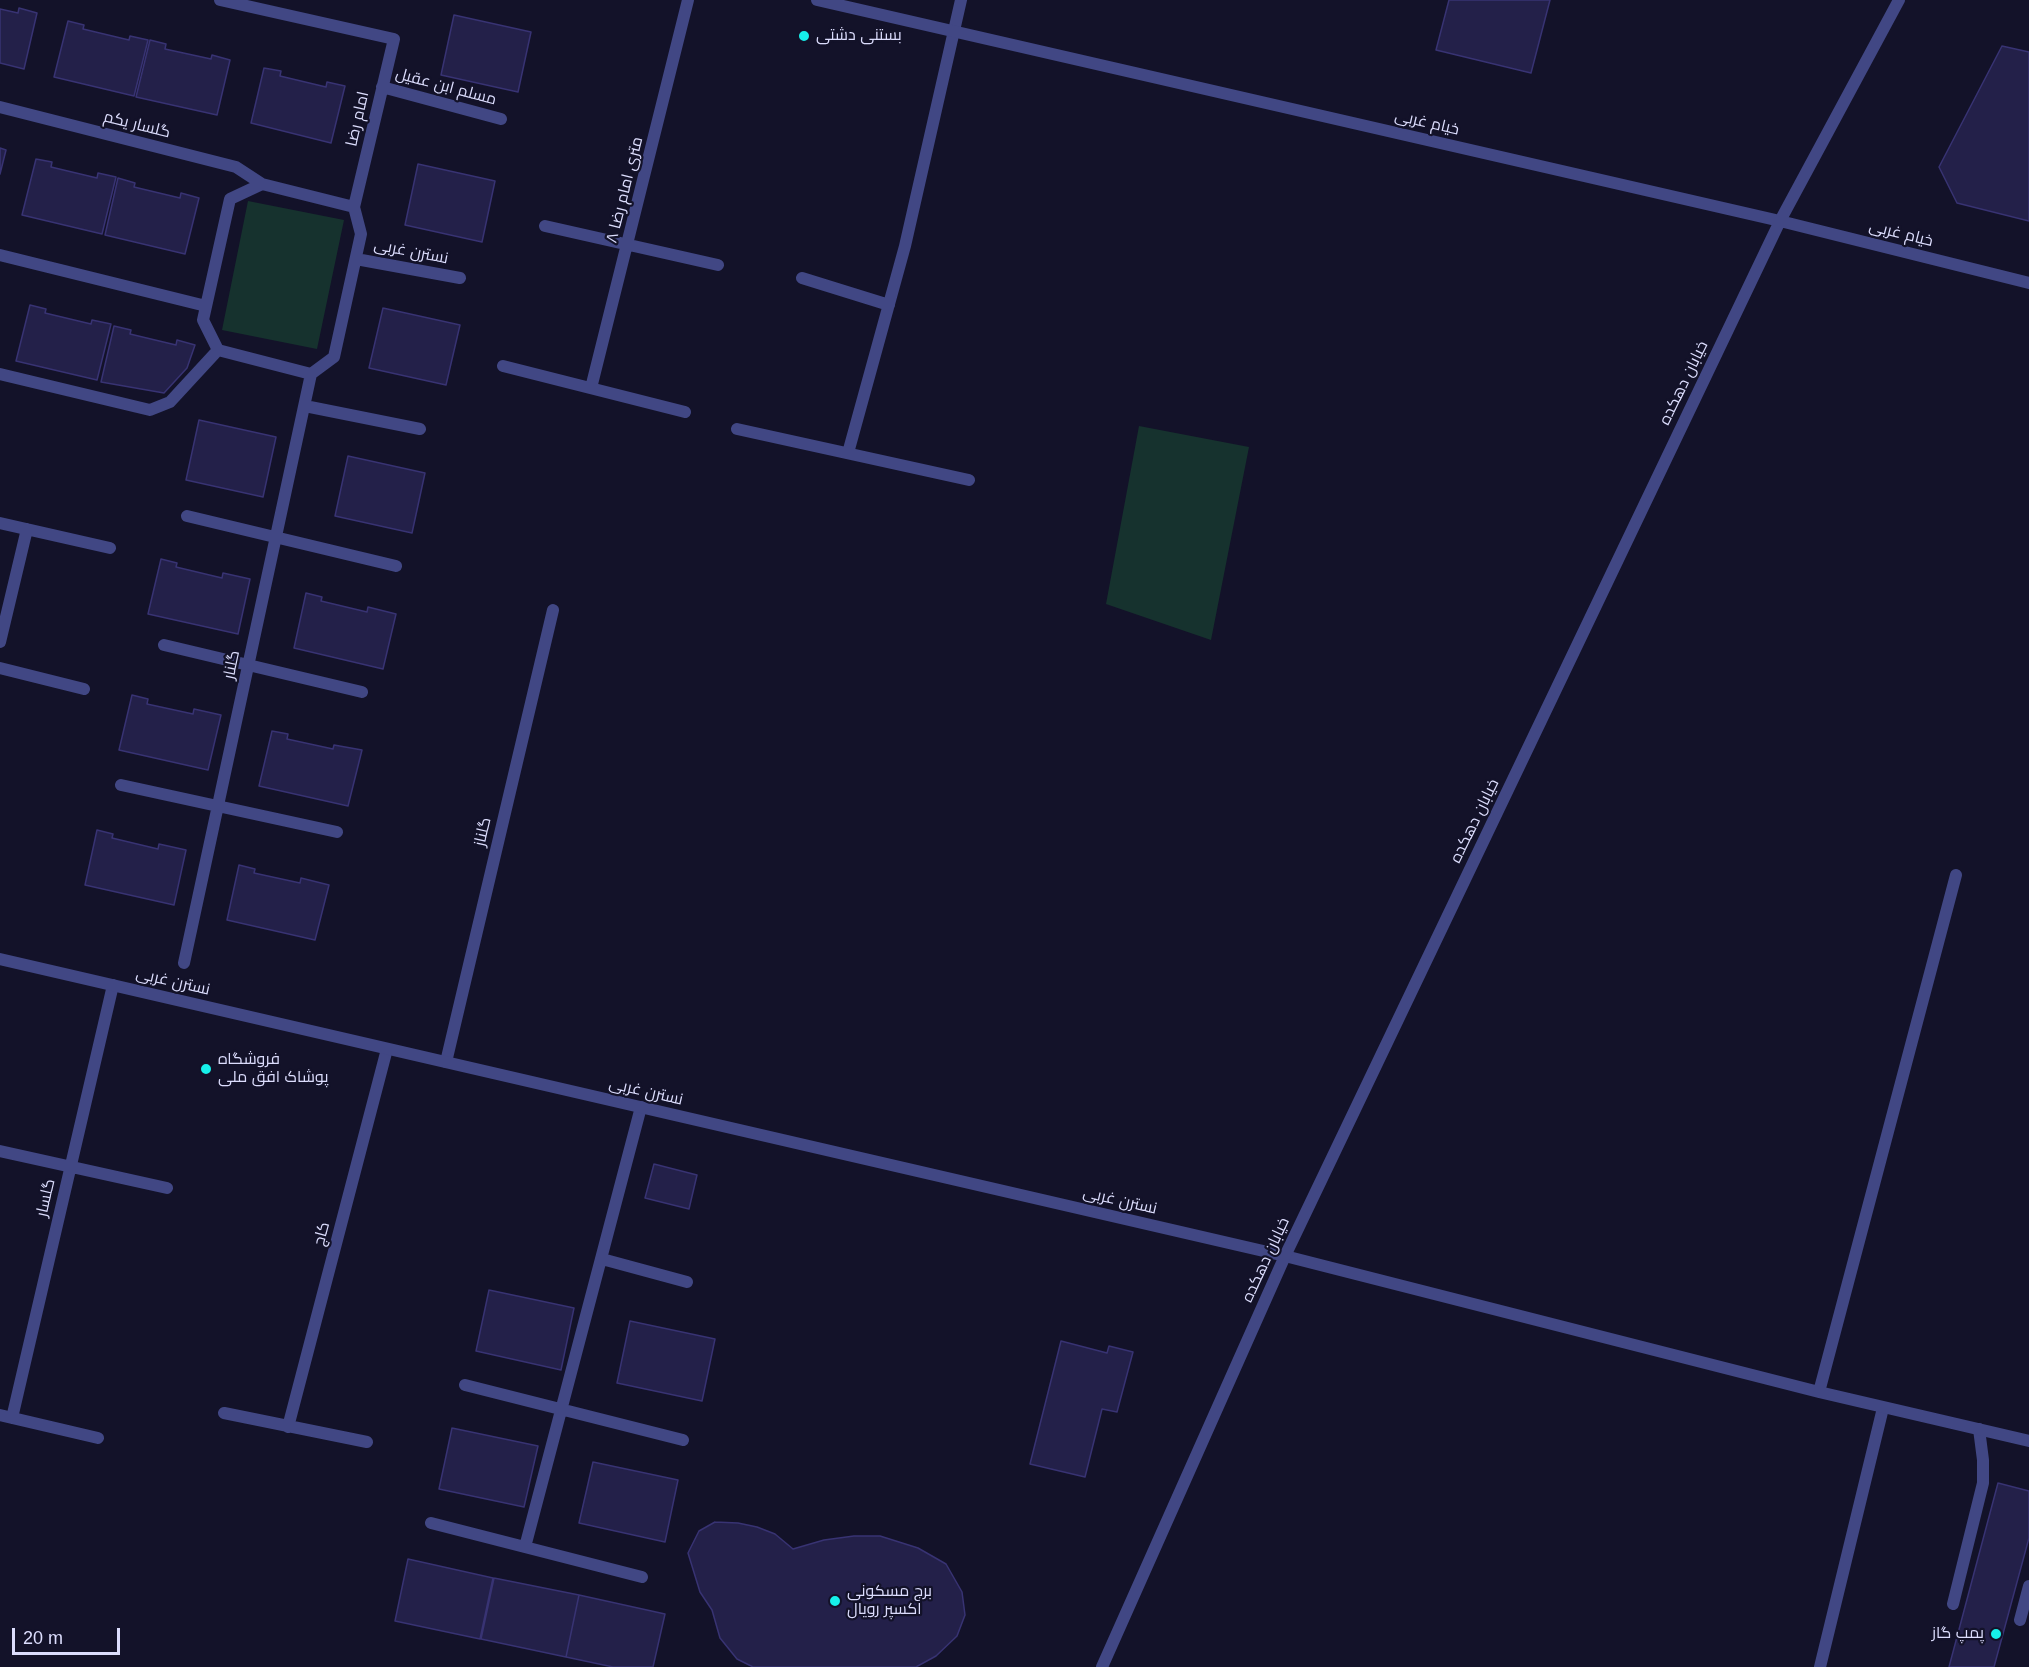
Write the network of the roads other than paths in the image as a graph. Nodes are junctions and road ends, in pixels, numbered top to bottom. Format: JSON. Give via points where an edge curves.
{"nodes":[{"id":1,"x":220,"y":0,"type":"edge"},
{"id":2,"x":688,"y":0,"type":"edge"},
{"id":3,"x":818,"y":0,"type":"edge"},
{"id":4,"x":961,"y":0,"type":"edge"},
{"id":5,"x":1899,"y":0,"type":"edge"},
{"id":6,"x":954,"y":32,"type":"junction"},
{"id":7,"x":382,"y":87,"type":"junction"},
{"id":8,"x":0,"y":107,"type":"edge"},
{"id":9,"x":501,"y":119,"type":"dead end"},
{"id":10,"x":262,"y":184,"type":"junction"},
{"id":11,"x":354,"y":207,"type":"junction"},
{"id":12,"x":1780,"y":221,"type":"junction"},
{"id":13,"x":545,"y":226,"type":"dead end"},
{"id":14,"x":628,"y":245,"type":"junction"},
{"id":15,"x":0,"y":255,"type":"edge"},
{"id":16,"x":356,"y":259,"type":"junction"},
{"id":17,"x":718,"y":265,"type":"dead end"},
{"id":18,"x":460,"y":278,"type":"dead end"},
{"id":19,"x":802,"y":278,"type":"dead end"},
{"id":20,"x":2029,"y":283,"type":"edge"},
{"id":21,"x":889,"y":305,"type":"junction"},
{"id":22,"x":206,"y":306,"type":"junction"},
{"id":23,"x":218,"y":350,"type":"junction"},
{"id":24,"x":503,"y":366,"type":"dead end"},
{"id":25,"x":0,"y":374,"type":"edge"},
{"id":26,"x":311,"y":374,"type":"junction"},
{"id":27,"x":591,"y":388,"type":"junction"},
{"id":28,"x":305,"y":406,"type":"junction"},
{"id":29,"x":685,"y":412,"type":"dead end"},
{"id":30,"x":420,"y":429,"type":"dead end"},
{"id":31,"x":737,"y":429,"type":"dead end"},
{"id":32,"x":848,"y":453,"type":"junction"},
{"id":33,"x":969,"y":480,"type":"dead end"},
{"id":34,"x":187,"y":516,"type":"dead end"},
{"id":35,"x":0,"y":523,"type":"edge"},
{"id":36,"x":27,"y":529,"type":"junction"},
{"id":37,"x":276,"y":537,"type":"junction"},
{"id":38,"x":110,"y":548,"type":"dead end"},
{"id":39,"x":396,"y":566,"type":"dead end"},
{"id":40,"x":553,"y":610,"type":"dead end"},
{"id":41,"x":0,"y":642,"type":"edge"},
{"id":42,"x":164,"y":645,"type":"dead end"},
{"id":43,"x":249,"y":666,"type":"junction"},
{"id":44,"x":0,"y":668,"type":"edge"},
{"id":45,"x":84,"y":689,"type":"dead end"},
{"id":46,"x":362,"y":692,"type":"dead end"},
{"id":47,"x":121,"y":785,"type":"dead end"},
{"id":48,"x":218,"y":807,"type":"junction"},
{"id":49,"x":337,"y":832,"type":"dead end"},
{"id":50,"x":1956,"y":875,"type":"dead end"},
{"id":51,"x":0,"y":959,"type":"edge"},
{"id":52,"x":184,"y":963,"type":"dead end"},
{"id":53,"x":113,"y":985,"type":"junction"},
{"id":54,"x":387,"y":1049,"type":"junction"},
{"id":55,"x":446,"y":1062,"type":"junction"},
{"id":56,"x":641,"y":1107,"type":"junction"},
{"id":57,"x":0,"y":1151,"type":"edge"},
{"id":58,"x":70,"y":1166,"type":"junction"},
{"id":59,"x":167,"y":1188,"type":"dead end"},
{"id":60,"x":1286,"y":1256,"type":"junction"},
{"id":61,"x":602,"y":1259,"type":"junction"},
{"id":62,"x":687,"y":1282,"type":"dead end"},
{"id":63,"x":465,"y":1385,"type":"dead end"},
{"id":64,"x":1819,"y":1392,"type":"junction"},
{"id":65,"x":1883,"y":1408,"type":"junction"},
{"id":66,"x":562,"y":1410,"type":"junction"},
{"id":67,"x":224,"y":1413,"type":"dead end"},
{"id":68,"x":6,"y":1416,"type":"edge"},
{"id":69,"x":288,"y":1427,"type":"junction"},
{"id":70,"x":1979,"y":1429,"type":"junction"},
{"id":71,"x":98,"y":1438,"type":"dead end"},
{"id":72,"x":683,"y":1440,"type":"dead end"},
{"id":73,"x":2029,"y":1441,"type":"edge"},
{"id":74,"x":367,"y":1442,"type":"dead end"},
{"id":75,"x":431,"y":1523,"type":"dead end"},
{"id":76,"x":525,"y":1547,"type":"junction"},
{"id":77,"x":642,"y":1576,"type":"dead end"},
{"id":78,"x":2029,"y":1586,"type":"edge"},
{"id":79,"x":1953,"y":1604,"type":"dead end"},
{"id":80,"x":2020,"y":1620,"type":"dead end"},
{"id":81,"x":1102,"y":1667,"type":"edge"},
{"id":82,"x":1820,"y":1667,"type":"edge"}],
"edges":[{"from":1,"to":7,"type":"street","name":"امام رضا","via":[[394,39]]},
{"from":2,"to":14,"type":"street","name":"۸ متری امام رضا"},
{"from":3,"to":6,"type":"street","name":"خیام غربی"},
{"from":4,"to":6,"type":"street"},
{"from":5,"to":12,"type":"street","name":"خیابان دهکده"},
{"from":6,"to":12,"type":"street","name":"خیام غربی"},
{"from":6,"to":21,"type":"street"},
{"from":7,"to":9,"type":"street","name":"مسلم ابن عقیل"},
{"from":7,"to":11,"type":"street","name":"امام رضا"},
{"from":8,"to":10,"type":"street","name":"گلسار یکم","via":[[236,167]]},
{"from":10,"to":11,"type":"street"},
{"from":10,"to":22,"type":"street","via":[[230,199]]},
{"from":11,"to":16,"type":"street","via":[[361,234]]},
{"from":12,"to":20,"type":"street","name":"خیام غربی"},
{"from":12,"to":60,"type":"street","name":"خیابان دهکده"},
{"from":13,"to":14,"type":"street"},
{"from":14,"to":17,"type":"street"},
{"from":14,"to":27,"type":"street","name":"۸ متری امام رضا"},
{"from":15,"to":22,"type":"street"},
{"from":16,"to":18,"type":"street","name":"نسترن غربی"},
{"from":16,"to":26,"type":"street","via":[[334,357]]},
{"from":19,"to":21,"type":"street"},
{"from":21,"to":32,"type":"street"},
{"from":22,"to":23,"type":"street","via":[[203,320]]},
{"from":23,"to":25,"type":"street","via":[[170,402],[150,410]]},
{"from":23,"to":26,"type":"street"},
{"from":24,"to":27,"type":"street"},
{"from":26,"to":28,"type":"street","name":"گلنار"},
{"from":27,"to":29,"type":"street"},
{"from":28,"to":30,"type":"street"},
{"from":28,"to":37,"type":"street","name":"گلنار"},
{"from":31,"to":32,"type":"street"},
{"from":32,"to":33,"type":"street"},
{"from":34,"to":37,"type":"street"},
{"from":35,"to":36,"type":"street"},
{"from":36,"to":38,"type":"street"},
{"from":36,"to":41,"type":"street"},
{"from":37,"to":39,"type":"street"},
{"from":37,"to":43,"type":"street","name":"گلنار"},
{"from":40,"to":55,"type":"street","name":"گلناز"},
{"from":42,"to":43,"type":"street"},
{"from":43,"to":46,"type":"street"},
{"from":43,"to":48,"type":"street","name":"گلنار"},
{"from":44,"to":45,"type":"street"},
{"from":47,"to":48,"type":"street"},
{"from":48,"to":49,"type":"street"},
{"from":48,"to":52,"type":"street","name":"گلنار"},
{"from":50,"to":64,"type":"street"},
{"from":51,"to":53,"type":"street","name":"نسترن غربی"},
{"from":53,"to":54,"type":"street","name":"نسترن غربی"},
{"from":53,"to":58,"type":"street","name":"گلسار"},
{"from":54,"to":55,"type":"street","name":"نسترن غربی"},
{"from":54,"to":69,"type":"street","name":"کاج"},
{"from":55,"to":56,"type":"street","name":"نسترن غربی"},
{"from":56,"to":60,"type":"street","name":"نسترن غربی"},
{"from":56,"to":61,"type":"street"},
{"from":57,"to":58,"type":"street"},
{"from":58,"to":59,"type":"street"},
{"from":58,"to":68,"type":"street","name":"گلسار"},
{"from":60,"to":64,"type":"street","name":"نسترن غربی"},
{"from":60,"to":81,"type":"street","name":"خیابان دهکده"},
{"from":61,"to":62,"type":"street"},
{"from":61,"to":66,"type":"street"},
{"from":63,"to":66,"type":"street"},
{"from":64,"to":65,"type":"street","name":"نسترن غربی"},
{"from":65,"to":70,"type":"street","name":"نسترن غربی"},
{"from":65,"to":82,"type":"street"},
{"from":66,"to":72,"type":"street"},
{"from":66,"to":76,"type":"street"},
{"from":67,"to":69,"type":"street"},
{"from":68,"to":71,"type":"street"},
{"from":69,"to":74,"type":"street"},
{"from":70,"to":73,"type":"street","name":"نسترن غربی"},
{"from":70,"to":79,"type":"street","via":[[1983,1483]]},
{"from":75,"to":76,"type":"street"},
{"from":76,"to":77,"type":"street"},
{"from":78,"to":80,"type":"street"}]}
